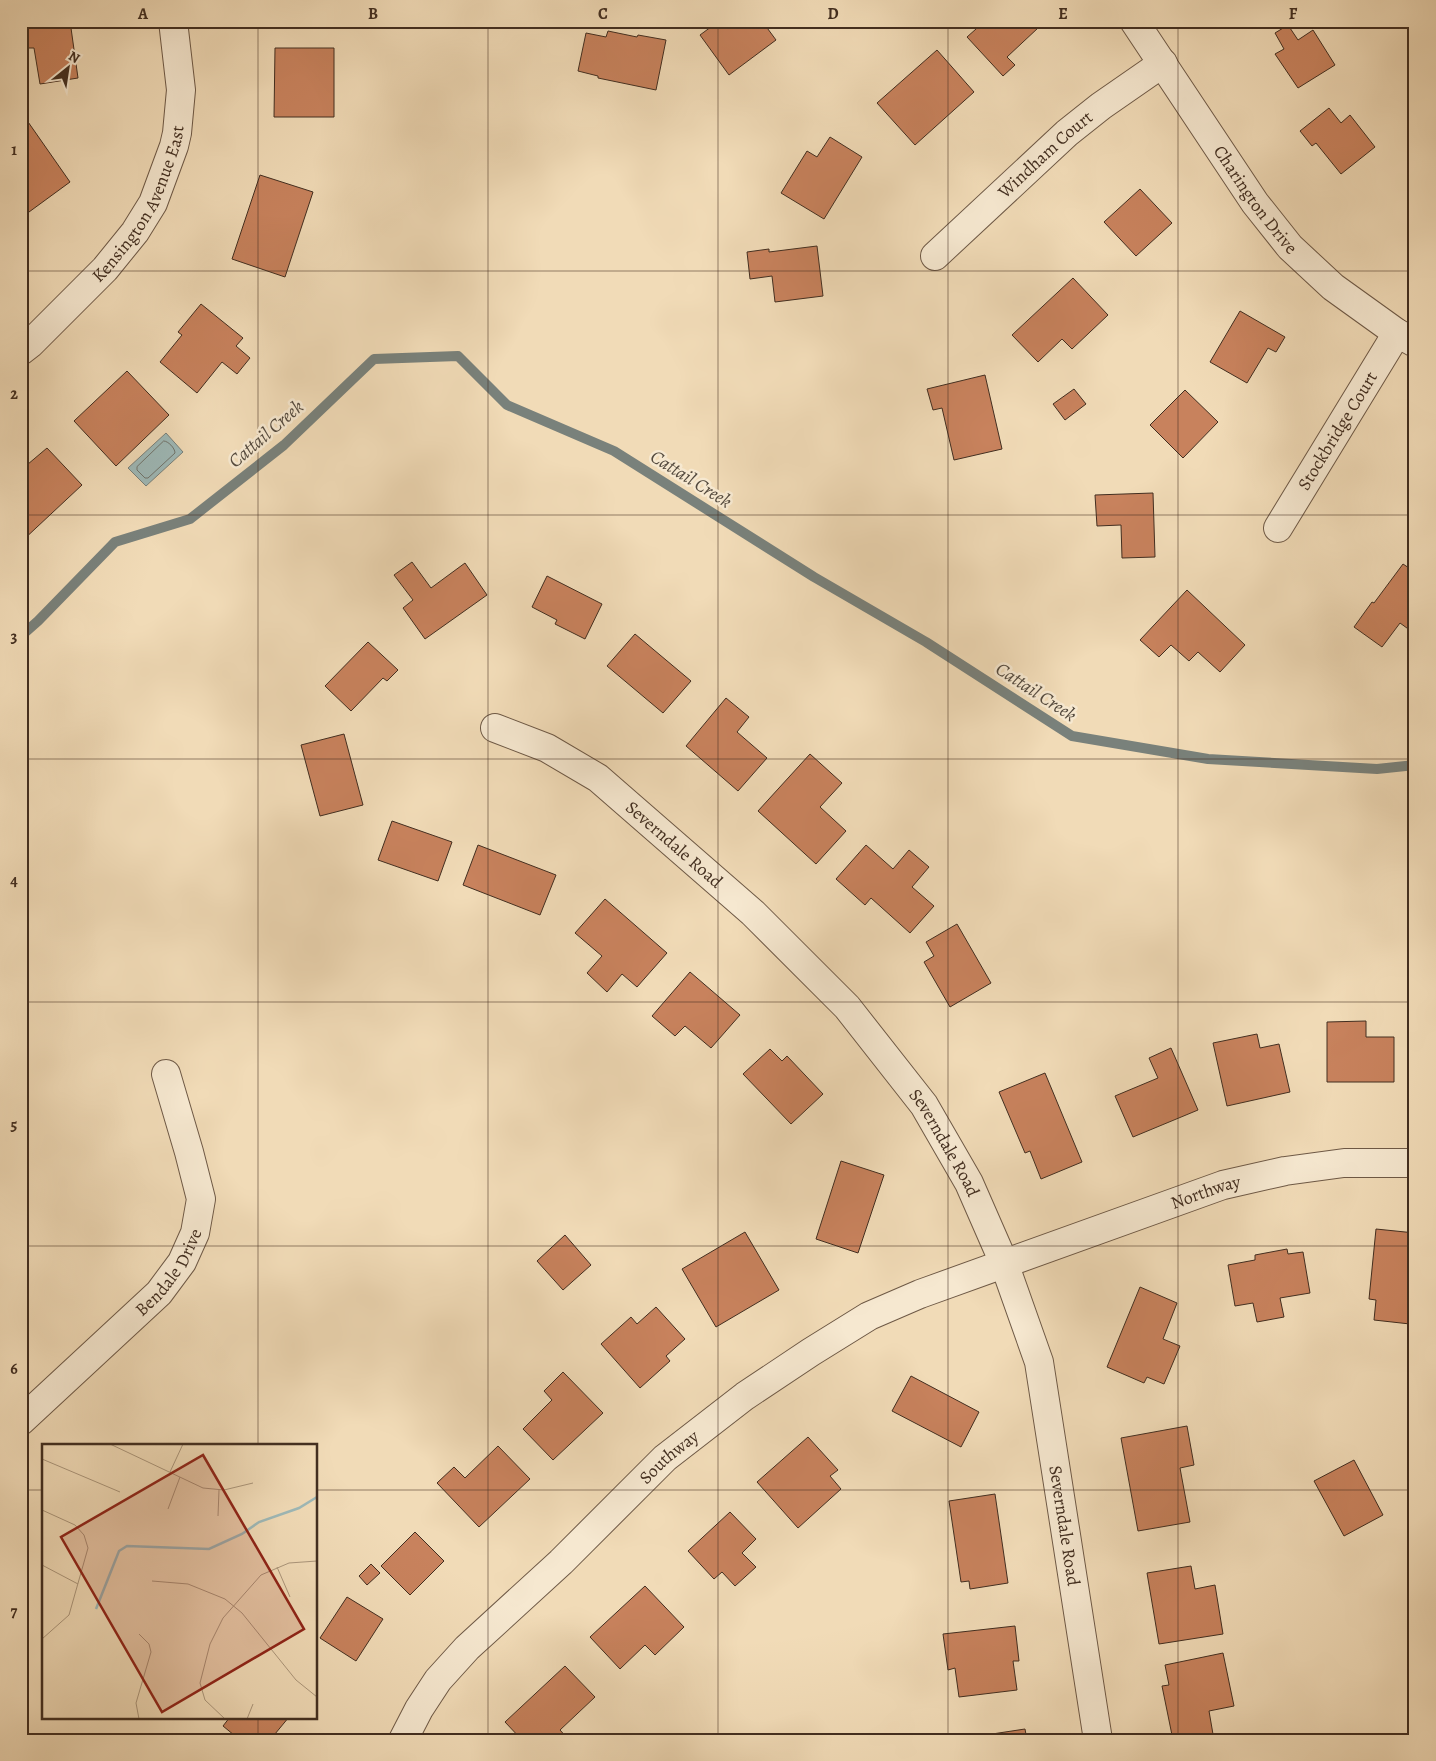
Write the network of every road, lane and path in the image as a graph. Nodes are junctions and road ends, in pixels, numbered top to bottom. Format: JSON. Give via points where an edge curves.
{"nodes":[{"id":1,"x":173,"y":21,"type":"edge"},
{"id":2,"x":1134,"y":21,"type":"edge"},
{"id":3,"x":1163,"y":63,"type":"junction"},
{"id":4,"x":935,"y":256,"type":"dead end"},
{"id":5,"x":1406,"y":338,"type":"edge"},
{"id":6,"x":21,"y":351,"type":"edge"},
{"id":7,"x":1278,"y":528,"type":"dead end"},
{"id":8,"x":496,"y":728,"type":"dead end"},
{"id":9,"x":166,"y":1074,"type":"dead end"},
{"id":10,"x":1415,"y":1163,"type":"edge"},
{"id":11,"x":1004,"y":1263,"type":"junction"},
{"id":12,"x":21,"y":1421,"type":"edge"},
{"id":13,"x":403,"y":1740,"type":"edge"},
{"id":14,"x":1098,"y":1740,"type":"edge"}],
"edges":[{"from":1,"to":6,"type":"street","name":"Kensington Avenue East","via":[[181,90],[177,133],[153,203],[136,232],[105,269]]},
{"from":2,"to":3,"type":"street","name":"Charington Drive"},
{"from":3,"to":4,"type":"street","name":"Windham Court","via":[[1067,133]]},
{"from":3,"to":5,"type":"street","name":"Charington Drive","via":[[1255,203],[1290,247],[1333,286]]},
{"from":5,"to":7,"type":"street","name":"Stockbridge Court"},
{"from":8,"to":11,"type":"street","name":"Severndale Road","via":[[547,748],[598,778],[753,913],[847,1007],[924,1106],[969,1183]]},
{"from":9,"to":12,"type":"street","name":"Bendale Drive","via":[[200,1199],[195,1233],[182,1262],[160,1293]]},
{"from":10,"to":11,"type":"street","name":"Northway","via":[[1344,1164],[1285,1171],[1223,1185]]},
{"from":11,"to":13,"type":"street","name":"Southway","via":[[869,1316],[745,1396],[665,1458],[562,1562],[467,1648],[438,1680]]},
{"from":11,"to":14,"type":"street","name":"Severndale Road","via":[[1039,1362]]}]}
